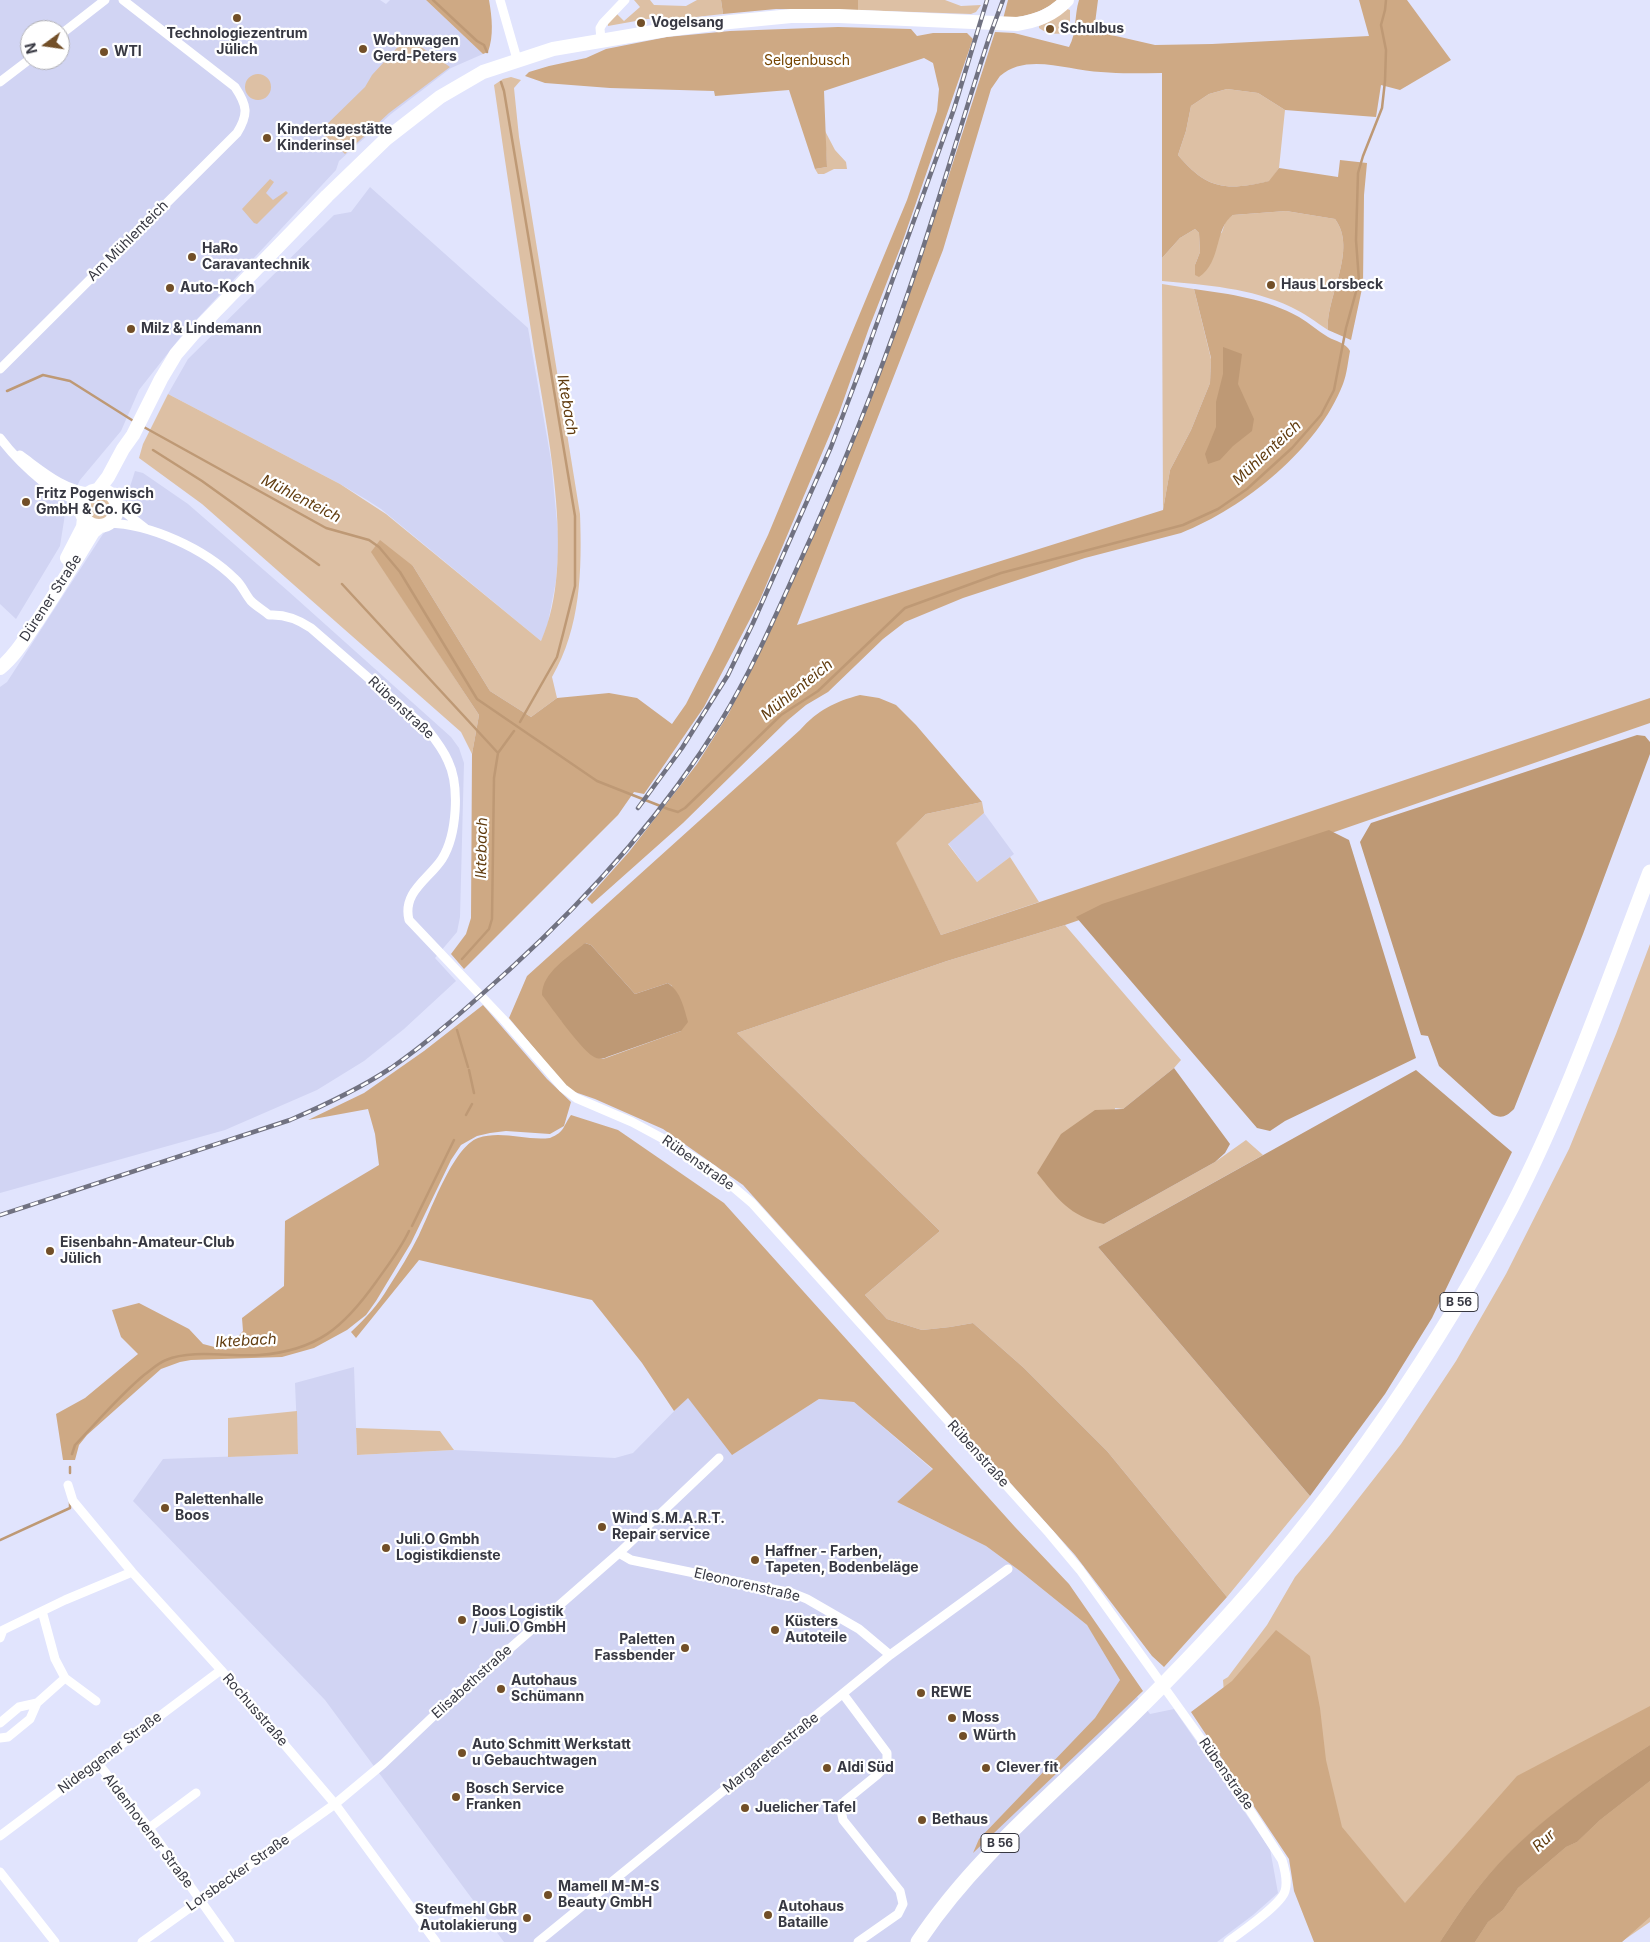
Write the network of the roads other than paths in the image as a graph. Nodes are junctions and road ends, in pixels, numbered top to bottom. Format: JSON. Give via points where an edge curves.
{"nodes":[{"id":1,"x":105,"y":0,"type":"edge"},
{"id":2,"x":123,"y":0,"type":"edge"},
{"id":3,"x":500,"y":0,"type":"edge"},
{"id":4,"x":625,"y":0,"type":"edge"},
{"id":5,"x":1067,"y":0,"type":"edge"},
{"id":6,"x":70,"y":27,"type":"edge"},
{"id":7,"x":601,"y":40,"type":"junction"},
{"id":8,"x":518,"y":59,"type":"junction"},
{"id":9,"x":20,"y":67,"type":"edge"},
{"id":10,"x":0,"y":82,"type":"edge"},
{"id":11,"x":0,"y":369,"type":"edge"},
{"id":12,"x":134,"y":433,"type":"junction"},
{"id":13,"x":3,"y":441,"type":"edge"},
{"id":14,"x":94,"y":491,"type":"junction"},
{"id":15,"x":115,"y":501,"type":"junction"},
{"id":16,"x":83,"y":513,"type":"junction"},
{"id":17,"x":104,"y":524,"type":"junction"},
{"id":18,"x":147,"y":529,"type":"junction"},
{"id":19,"x":0,"y":666,"type":"edge"},
{"id":20,"x":1650,"y":872,"type":"edge"},
{"id":21,"x":719,"y":1458,"type":"dead end"},
{"id":22,"x":68,"y":1485,"type":"dead end"},
{"id":23,"x":619,"y":1553,"type":"junction"},
{"id":24,"x":1008,"y":1569,"type":"dead end"},
{"id":25,"x":132,"y":1572,"type":"junction"},
{"id":26,"x":42,"y":1611,"type":"junction"},
{"id":27,"x":1,"y":1632,"type":"edge"},
{"id":28,"x":890,"y":1655,"type":"junction"},
{"id":29,"x":220,"y":1670,"type":"junction"},
{"id":30,"x":65,"y":1678,"type":"junction"},
{"id":31,"x":843,"y":1694,"type":"junction"},
{"id":32,"x":96,"y":1701,"type":"dead end"},
{"id":33,"x":37,"y":1703,"type":"junction"},
{"id":34,"x":0,"y":1722,"type":"edge"},
{"id":35,"x":0,"y":1738,"type":"edge"},
{"id":36,"x":96,"y":1762,"type":"junction"},
{"id":37,"x":196,"y":1793,"type":"dead end"},
{"id":38,"x":335,"y":1804,"type":"junction"},
{"id":39,"x":149,"y":1828,"type":"junction"},
{"id":40,"x":0,"y":1836,"type":"edge"},
{"id":41,"x":0,"y":1872,"type":"edge"},
{"id":42,"x":199,"y":1900,"type":"junction"},
{"id":43,"x":55,"y":1942,"type":"edge"},
{"id":44,"x":142,"y":1942,"type":"edge"},
{"id":45,"x":230,"y":1942,"type":"edge"},
{"id":46,"x":436,"y":1942,"type":"edge"},
{"id":47,"x":538,"y":1942,"type":"edge"},
{"id":48,"x":858,"y":1942,"type":"edge"},
{"id":49,"x":918,"y":1942,"type":"edge"},
{"id":50,"x":1228,"y":1942,"type":"edge"}],
"edges":[{"from":1,"to":6,"type":"street"},
{"from":2,"to":11,"type":"street","name":"Am Mühlenteich","via":[[235,87],[246,108],[243,124]]},
{"from":3,"to":8,"type":"street"},
{"from":4,"to":7,"type":"street","via":[[603,22]]},
{"from":5,"to":7,"type":"main road","via":[[1048,16],[1018,24],[792,16]]},
{"from":7,"to":8,"type":"main road"},
{"from":8,"to":12,"type":"main road","via":[[483,72],[440,96],[367,156],[182,347]]},
{"from":9,"to":10,"type":"street"},
{"from":12,"to":14,"type":"main road","via":[[108,478]]},
{"from":12,"to":15,"type":"main road"},
{"from":13,"to":14,"type":"street","via":[[59,482],[74,489]]},
{"from":13,"to":16,"type":"street","via":[[20,462],[76,502]]},
{"from":14,"to":15,"type":"main road","via":[[106,491]]},
{"from":14,"to":16,"type":"main road","via":[[86,496]]},
{"from":15,"to":17,"type":"main road","via":[[115,516]]},
{"from":15,"to":18,"type":"street","name":"Rübenstraße"},
{"from":16,"to":17,"type":"main road","via":[[94,525]]},
{"from":16,"to":19,"type":"main road","name":"Dürener Straße","via":[[83,527],[74,546]]},
{"from":17,"to":18,"type":"street","name":"Rübenstraße"},
{"from":17,"to":19,"type":"main road","name":"Dürener Straße","via":[[93,532],[9,661]]},
{"from":18,"to":50,"type":"street","name":"Rübenstraße","via":[[187,545],[208,558],[236,579],[251,601],[269,615],[282,614],[305,624],[427,729],[449,763],[453,781],[454,825],[443,858],[411,896],[407,910],[409,920],[563,1088],[576,1098],[671,1143],[712,1170],[752,1203],[1080,1570],[1212,1754],[1282,1860],[1286,1874],[1284,1894]]},
{"from":20,"to":49,"type":"main road","number":"B 56","via":[[1558,1109],[1512,1206],[1459,1302],[1405,1386],[1310,1517],[1236,1608],[1145,1703],[1004,1838],[963,1883]]},
{"from":21,"to":23,"type":"street","name":"Elisabethstraße"},
{"from":22,"to":25,"type":"street","name":"Rochusstraße","via":[[73,1501]]},
{"from":23,"to":28,"type":"street","name":"Eleonorenstraße","via":[[631,1560],[792,1593],[859,1629]]},
{"from":23,"to":38,"type":"street","name":"Elisabethstraße"},
{"from":24,"to":28,"type":"street","name":"Margaretenstraße"},
{"from":25,"to":26,"type":"street"},
{"from":25,"to":29,"type":"street","name":"Rochusstraße"},
{"from":26,"to":27,"type":"street"},
{"from":26,"to":30,"type":"street","via":[[55,1659]]},
{"from":28,"to":31,"type":"street","name":"Margaretenstraße"},
{"from":29,"to":36,"type":"street","name":"Nideggener Straße"},
{"from":29,"to":38,"type":"street","name":"Rochusstraße"},
{"from":30,"to":32,"type":"street"},
{"from":30,"to":33,"type":"street"},
{"from":31,"to":47,"type":"street","name":"Margaretenstraße"},
{"from":31,"to":48,"type":"street","via":[[887,1753],[887,1766],[845,1801],[841,1810],[844,1820],[900,1891],[903,1904],[898,1914]]},
{"from":33,"to":34,"type":"street","via":[[19,1707]]},
{"from":33,"to":35,"type":"street","via":[[30,1719],[8,1737]]},
{"from":36,"to":39,"type":"street","name":"Aldenhovener Straße"},
{"from":36,"to":40,"type":"street","name":"Nideggener Straße"},
{"from":37,"to":39,"type":"street"},
{"from":38,"to":42,"type":"street","name":"Lorsbecker Straße"},
{"from":38,"to":46,"type":"street","name":"Rochusstraße"},
{"from":39,"to":42,"type":"street","name":"Aldenhovener Straße"},
{"from":41,"to":43,"type":"street"},
{"from":42,"to":44,"type":"street","name":"Lorsbecker Straße"},
{"from":42,"to":45,"type":"street","name":"Aldenhovener Straße"}]}
